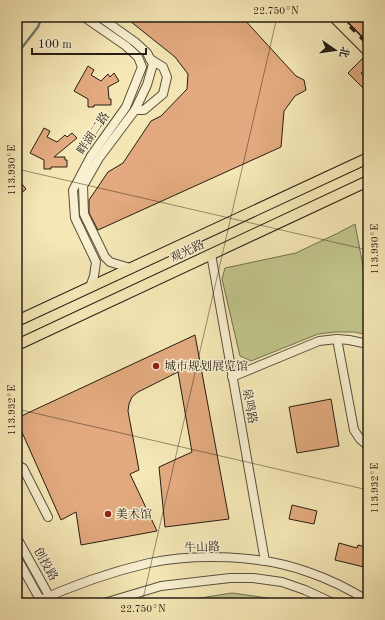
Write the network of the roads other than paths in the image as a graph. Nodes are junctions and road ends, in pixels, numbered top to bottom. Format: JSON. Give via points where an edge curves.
{"nodes":[{"id":1,"x":84,"y":17,"type":"edge"},
{"id":2,"x":334,"y":17,"type":"edge"},
{"id":3,"x":99,"y":20,"type":"edge"},
{"id":4,"x":368,"y":51,"type":"edge"},
{"id":5,"x":150,"y":59,"type":"junction"},
{"id":6,"x":135,"y":110,"type":"junction"},
{"id":7,"x":368,"y":158,"type":"edge"},
{"id":8,"x":368,"y":180,"type":"edge"},
{"id":9,"x":211,"y":254,"type":"junction"},
{"id":10,"x":130,"y":268,"type":"junction"},
{"id":11,"x":90,"y":287,"type":"junction"},
{"id":12,"x":17,"y":321,"type":"edge"},
{"id":13,"x":337,"y":339,"type":"junction"},
{"id":14,"x":368,"y":344,"type":"edge"},
{"id":15,"x":17,"y":345,"type":"edge"},
{"id":16,"x":232,"y":377,"type":"junction"},
{"id":17,"x":368,"y":446,"type":"edge"},
{"id":18,"x":17,"y":465,"type":"edge"},
{"id":19,"x":48,"y":517,"type":"dead end"},
{"id":20,"x":17,"y":538,"type":"edge"},
{"id":21,"x":17,"y":558,"type":"edge"},
{"id":22,"x":265,"y":561,"type":"junction"},
{"id":23,"x":51,"y":600,"type":"edge"},
{"id":24,"x":368,"y":601,"type":"edge"},
{"id":25,"x":39,"y":602,"type":"edge"},
{"id":26,"x":104,"y":603,"type":"edge"},
{"id":27,"x":333,"y":603,"type":"edge"}],
"edges":[{"from":1,"to":3,"type":"street","name":"畔湖二路"},
{"from":2,"to":4,"type":"main road"},
{"from":3,"to":5,"type":"street","name":"畔湖二路","via":[[135,42],[147,52]]},
{"from":3,"to":11,"type":"street","name":"畔湖二路","via":[[138,57],[142,66],[126,107],[91,156],[73,190],[74,218],[96,262]]},
{"from":5,"to":6,"type":"street","name":"畔湖二路","via":[[152,64],[147,85]]},
{"from":5,"to":6,"type":"street","via":[[163,67],[167,77],[164,94],[144,110]]},
{"from":6,"to":10,"type":"street","name":"畔湖二路","via":[[99,158],[83,186],[84,214],[105,257],[110,262]]},
{"from":7,"to":10,"type":"main road","name":"观光路"},
{"from":8,"to":9,"type":"main road","name":"观光路"},
{"from":9,"to":15,"type":"main road","name":"观光路"},
{"from":9,"to":16,"type":"street","name":"泉鸣路"},
{"from":10,"to":11,"type":"main road","name":"观光路"},
{"from":11,"to":12,"type":"main road","name":"观光路"},
{"from":13,"to":14,"type":"street"},
{"from":13,"to":16,"type":"street","via":[[319,341]]},
{"from":13,"to":17,"type":"street","via":[[354,430]]},
{"from":16,"to":22,"type":"street","name":"泉鸣路"},
{"from":18,"to":19,"type":"street","via":[[23,468]]},
{"from":20,"to":23,"type":"street","name":"创投路"},
{"from":21,"to":25,"type":"street","name":"创投路"},
{"from":22,"to":23,"type":"street","name":"牛山路","via":[[214,557],[150,563],[108,574]]},
{"from":22,"to":24,"type":"street","name":"牛山路","via":[[308,571]]},
{"from":23,"to":25,"type":"street","name":"牛山路"},
{"from":26,"to":27,"type":"street","via":[[160,586],[230,578],[282,582]]}]}
